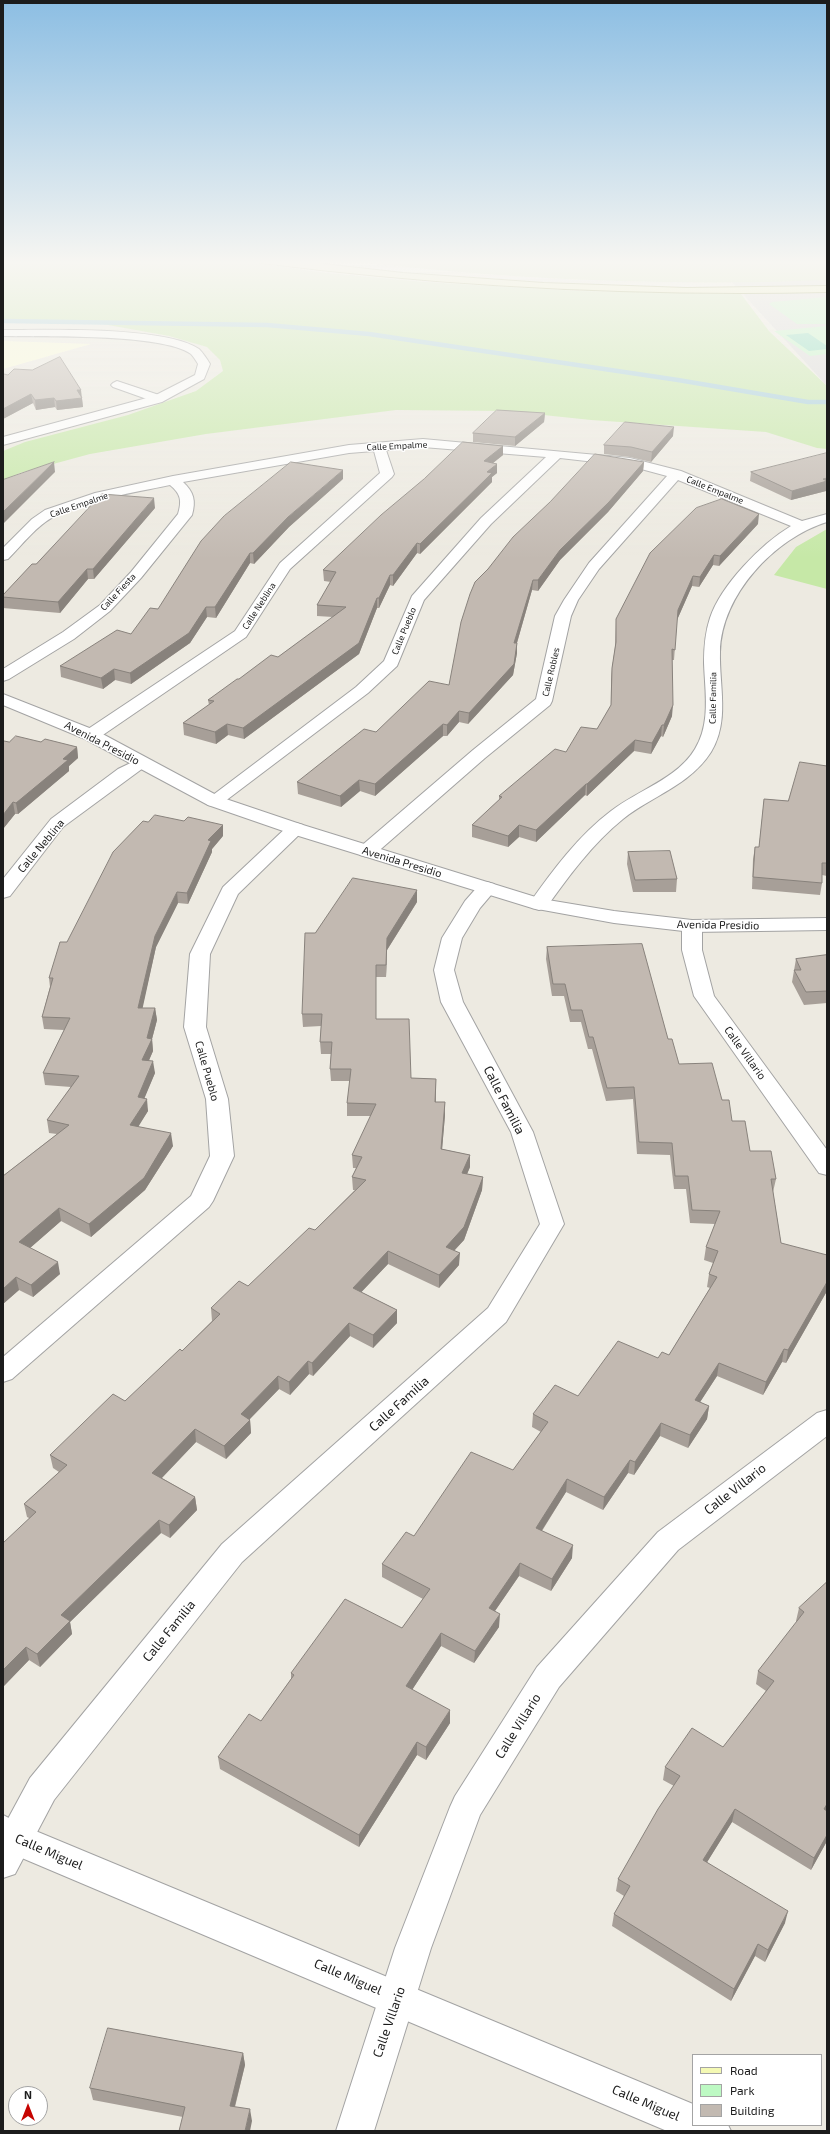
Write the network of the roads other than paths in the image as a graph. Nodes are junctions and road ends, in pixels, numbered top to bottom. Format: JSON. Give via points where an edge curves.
{"nodes":[{"id":1,"x":200,"y":360,"type":"edge"},
{"id":2,"x":117,"y":385,"type":"dead end"},
{"id":3,"x":158,"y":399,"type":"junction"},
{"id":4,"x":3,"y":441,"type":"edge"},
{"id":5,"x":379,"y":446,"type":"junction"},
{"id":6,"x":557,"y":454,"type":"junction"},
{"id":7,"x":676,"y":474,"type":"junction"},
{"id":8,"x":174,"y":480,"type":"junction"},
{"id":9,"x":827,"y":518,"type":"edge"},
{"id":10,"x":802,"y":526,"type":"junction"},
{"id":11,"x":3,"y":556,"type":"edge"},
{"id":12,"x":3,"y":676,"type":"edge"},
{"id":13,"x":3,"y":699,"type":"edge"},
{"id":14,"x":91,"y":735,"type":"junction"},
{"id":15,"x":141,"y":763,"type":"junction"},
{"id":16,"x":214,"y":801,"type":"junction"},
{"id":17,"x":296,"y":829,"type":"junction"},
{"id":18,"x":367,"y":851,"type":"junction"},
{"id":19,"x":487,"y":888,"type":"junction"},
{"id":20,"x":3,"y":892,"type":"edge"},
{"id":21,"x":539,"y":904,"type":"junction"},
{"id":22,"x":827,"y":924,"type":"edge"},
{"id":23,"x":692,"y":926,"type":"junction"},
{"id":24,"x":827,"y":1167,"type":"edge"},
{"id":25,"x":3,"y":1372,"type":"edge"},
{"id":26,"x":827,"y":1421,"type":"edge"},
{"id":27,"x":7,"y":1844,"type":"edge"},
{"id":28,"x":398,"y":1998,"type":"junction"},
{"id":29,"x":692,"y":2123,"type":"edge"},
{"id":30,"x":700,"y":2126,"type":"edge"},
{"id":31,"x":355,"y":2131,"type":"edge"},
{"id":32,"x":712,"y":2131,"type":"edge"}],
"edges":[{"from":1,"to":3,"type":"street","via":[[204,364],[200,377]]},
{"from":2,"to":3,"type":"street"},
{"from":3,"to":4,"type":"street"},
{"from":5,"to":6,"type":"street","name":"Calle Empalme","via":[[423,443]]},
{"from":5,"to":8,"type":"street","name":"Calle Empalme"},
{"from":5,"to":14,"type":"street","name":"Calle Neblina","via":[[387,474],[285,566],[241,634]]},
{"from":6,"to":7,"type":"street","name":"Calle Empalme","via":[[630,462]]},
{"from":6,"to":16,"type":"street","name":"Calle Pueblo","via":[[486,521],[417,599],[391,663],[362,690]]},
{"from":7,"to":10,"type":"street","name":"Calle Empalme"},
{"from":7,"to":18,"type":"street","name":"Calle Robles","via":[[594,566],[570,600],[544,701]]},
{"from":8,"to":11,"type":"street","name":"Calle Empalme","via":[[100,496],[50,513]]},
{"from":8,"to":12,"type":"street","name":"Calle Fiesta","via":[[187,495],[189,504],[185,515],[121,591],[105,608],[83,625]]},
{"from":9,"to":10,"type":"street","name":"Calle Familia"},
{"from":10,"to":21,"type":"street","name":"Calle Familia","via":[[765,554],[736,585],[718,617],[714,631],[713,733],[707,747],[689,767],[657,791],[613,818]]},
{"from":13,"to":14,"type":"street","name":"Avenida Presidio"},
{"from":14,"to":15,"type":"street","name":"Avenida Presidio"},
{"from":15,"to":16,"type":"street","name":"Avenida Presidio"},
{"from":15,"to":20,"type":"street","name":"Calle Neblina","via":[[57,823]]},
{"from":16,"to":17,"type":"street","name":"Avenida Presidio"},
{"from":17,"to":18,"type":"street","name":"Avenida Presidio"},
{"from":17,"to":25,"type":"street","name":"Calle Pueblo","via":[[230,892],[200,954],[195,1027],[217,1099],[222,1156],[201,1201]]},
{"from":18,"to":19,"type":"street","name":"Avenida Presidio"},
{"from":19,"to":21,"type":"street","name":"Avenida Presidio"},
{"from":19,"to":27,"type":"street","name":"Calle Familia","via":[[472,904],[452,938],[444,970],[452,1002],[522,1132],[552,1224],[497,1315],[232,1553],[42,1789]]},
{"from":21,"to":23,"type":"street","name":"Avenida Presidio","via":[[614,917]]},
{"from":22,"to":23,"type":"street","name":"Avenida Presidio"},
{"from":23,"to":24,"type":"street","name":"Calle Villario","via":[[692,950],[704,996]]},
{"from":26,"to":28,"type":"street","name":"Calle Villario","via":[[668,1542],[548,1677],[467,1807],[413,1948]]},
{"from":27,"to":28,"type":"street","name":"Calle Miguel"},
{"from":28,"to":29,"type":"street","name":"Calle Miguel"},
{"from":28,"to":31,"type":"street","name":"Calle Villario"},
{"from":30,"to":32,"type":"street"}]}
